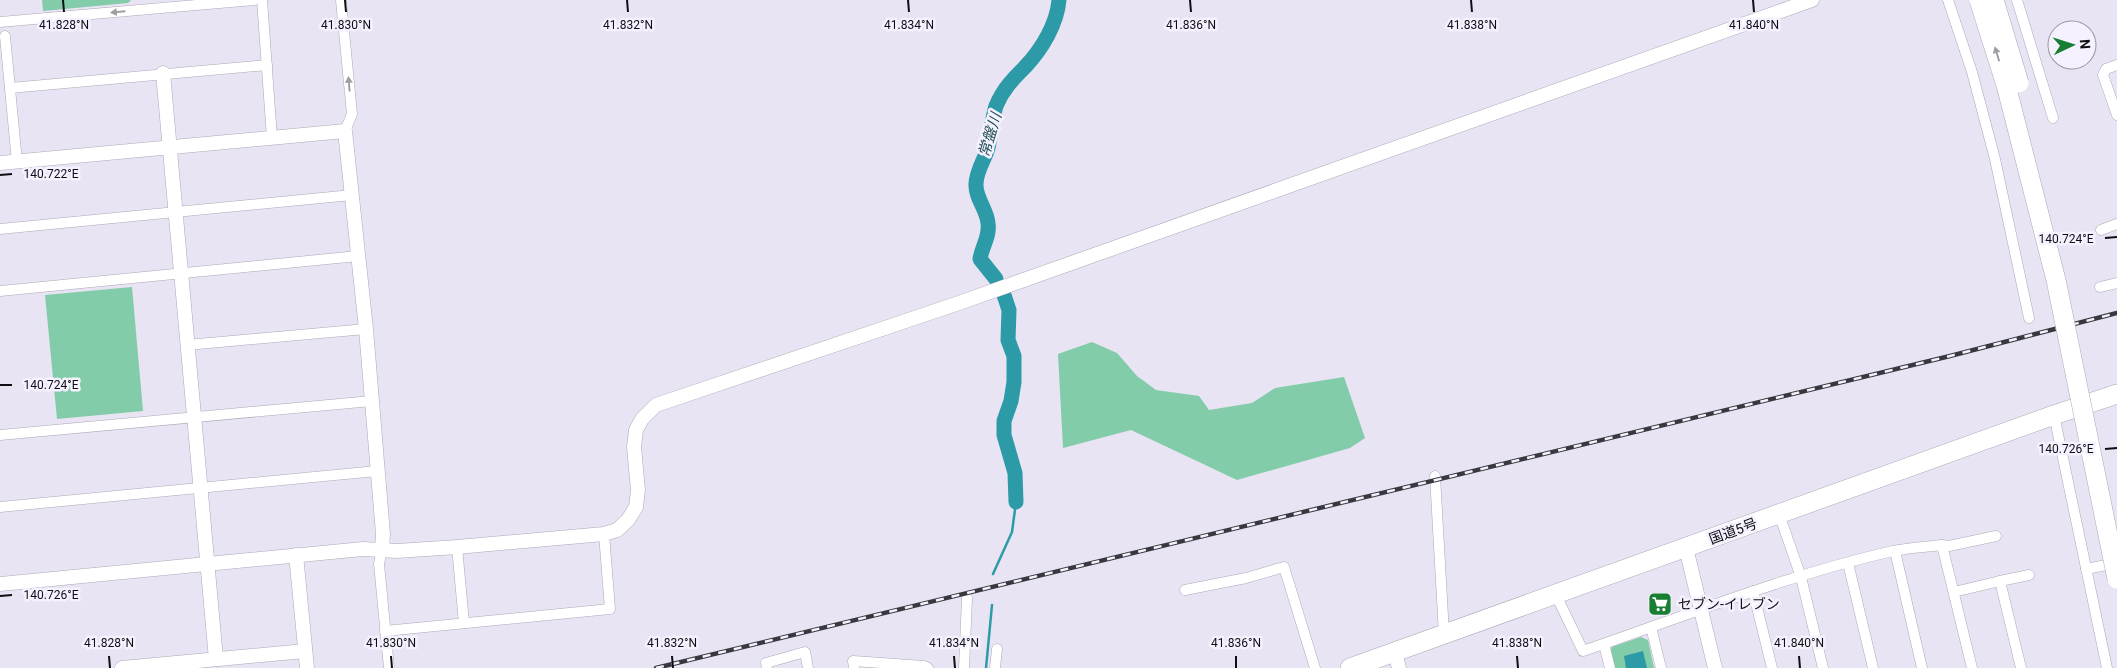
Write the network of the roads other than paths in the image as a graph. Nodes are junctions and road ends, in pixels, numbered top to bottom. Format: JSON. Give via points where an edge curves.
{"nodes":[{"id":1,"x":254,"y":0,"type":"edge"},
{"id":2,"x":262,"y":0,"type":"edge"},
{"id":3,"x":341,"y":0,"type":"edge"},
{"id":4,"x":1812,"y":0,"type":"edge"},
{"id":5,"x":1948,"y":0,"type":"edge"},
{"id":6,"x":1979,"y":0,"type":"edge"},
{"id":7,"x":1994,"y":0,"type":"edge"},
{"id":8,"x":2017,"y":0,"type":"edge"},
{"id":9,"x":149,"y":5,"type":"edge"},
{"id":10,"x":0,"y":22,"type":"edge"},
{"id":11,"x":5,"y":36,"type":"dead end"},
{"id":12,"x":267,"y":64,"type":"junction"},
{"id":13,"x":2117,"y":65,"type":"edge"},
{"id":14,"x":163,"y":73,"type":"junction"},
{"id":15,"x":10,"y":88,"type":"junction"},
{"id":16,"x":2117,"y":114,"type":"edge"},
{"id":17,"x":2053,"y":118,"type":"dead end"},
{"id":18,"x":346,"y":131,"type":"junction"},
{"id":19,"x":272,"y":138,"type":"junction"},
{"id":20,"x":170,"y":147,"type":"junction"},
{"id":21,"x":17,"y":162,"type":"junction"},
{"id":22,"x":0,"y":163,"type":"edge"},
{"id":23,"x":352,"y":195,"type":"junction"},
{"id":24,"x":176,"y":213,"type":"junction"},
{"id":25,"x":2117,"y":224,"type":"edge"},
{"id":26,"x":0,"y":229,"type":"edge"},
{"id":27,"x":2101,"y":230,"type":"dead end"},
{"id":28,"x":358,"y":256,"type":"junction"},
{"id":29,"x":181,"y":273,"type":"junction"},
{"id":30,"x":2117,"y":283,"type":"edge"},
{"id":31,"x":2100,"y":287,"type":"dead end"},
{"id":32,"x":0,"y":290,"type":"edge"},
{"id":33,"x":2029,"y":318,"type":"dead end"},
{"id":34,"x":366,"y":329,"type":"junction"},
{"id":35,"x":187,"y":345,"type":"junction"},
{"id":36,"x":2117,"y":394,"type":"edge"},
{"id":37,"x":372,"y":401,"type":"junction"},
{"id":38,"x":2054,"y":415,"type":"junction"},
{"id":39,"x":194,"y":416,"type":"junction"},
{"id":40,"x":0,"y":435,"type":"edge"},
{"id":41,"x":377,"y":471,"type":"junction"},
{"id":42,"x":1435,"y":476,"type":"dead end"},
{"id":43,"x":200,"y":488,"type":"junction"},
{"id":44,"x":0,"y":507,"type":"edge"},
{"id":45,"x":1779,"y":514,"type":"junction"},
{"id":46,"x":2117,"y":516,"type":"edge"},
{"id":47,"x":604,"y":534,"type":"junction"},
{"id":48,"x":1996,"y":536,"type":"dead end"},
{"id":49,"x":1942,"y":545,"type":"junction"},
{"id":50,"x":457,"y":547,"type":"junction"},
{"id":51,"x":1686,"y":548,"type":"junction"},
{"id":52,"x":382,"y":549,"type":"junction"},
{"id":53,"x":1895,"y":551,"type":"junction"},
{"id":54,"x":296,"y":556,"type":"junction"},
{"id":55,"x":1848,"y":563,"type":"junction"},
{"id":56,"x":2117,"y":563,"type":"edge"},
{"id":57,"x":207,"y":564,"type":"junction"},
{"id":58,"x":2086,"y":569,"type":"junction"},
{"id":59,"x":2029,"y":575,"type":"dead end"},
{"id":60,"x":1801,"y":577,"type":"junction"},
{"id":61,"x":2117,"y":579,"type":"edge"},
{"id":62,"x":2000,"y":581,"type":"junction"},
{"id":63,"x":0,"y":584,"type":"edge"},
{"id":64,"x":1185,"y":590,"type":"dead end"},
{"id":65,"x":1753,"y":591,"type":"junction"},
{"id":66,"x":1954,"y":592,"type":"junction"},
{"id":67,"x":1556,"y":595,"type":"junction"},
{"id":68,"x":967,"y":598,"type":"dead end"},
{"id":69,"x":1701,"y":609,"type":"junction"},
{"id":70,"x":464,"y":623,"type":"junction"},
{"id":71,"x":1652,"y":627,"type":"junction"},
{"id":72,"x":385,"y":631,"type":"junction"},
{"id":73,"x":1444,"y":634,"type":"junction"},
{"id":74,"x":1604,"y":644,"type":"junction"},
{"id":75,"x":998,"y":649,"type":"dead end"},
{"id":76,"x":305,"y":651,"type":"junction"},
{"id":77,"x":216,"y":660,"type":"junction"},
{"id":78,"x":1397,"y":660,"type":"edge"},
{"id":79,"x":122,"y":668,"type":"edge"},
{"id":80,"x":307,"y":668,"type":"edge"},
{"id":81,"x":389,"y":668,"type":"edge"},
{"id":82,"x":767,"y":668,"type":"edge"},
{"id":83,"x":808,"y":668,"type":"edge"},
{"id":84,"x":854,"y":668,"type":"edge"},
{"id":85,"x":928,"y":668,"type":"edge"},
{"id":86,"x":964,"y":668,"type":"edge"},
{"id":87,"x":995,"y":668,"type":"edge"},
{"id":88,"x":1315,"y":668,"type":"edge"},
{"id":89,"x":1350,"y":668,"type":"edge"},
{"id":90,"x":1610,"y":668,"type":"edge"},
{"id":91,"x":1661,"y":668,"type":"edge"},
{"id":92,"x":1715,"y":668,"type":"edge"},
{"id":93,"x":1772,"y":668,"type":"edge"},
{"id":94,"x":1823,"y":668,"type":"edge"},
{"id":95,"x":1873,"y":668,"type":"edge"},
{"id":96,"x":1922,"y":668,"type":"edge"},
{"id":97,"x":1972,"y":668,"type":"edge"},
{"id":98,"x":2021,"y":668,"type":"edge"},
{"id":99,"x":2107,"y":668,"type":"edge"}],
"edges":[{"from":1,"to":9,"type":"street"},
{"from":2,"to":12,"type":"street"},
{"from":18,"to":3,"type":"street","one_way":true,"via":[[352,114]]},
{"from":4,"to":47,"type":"street","via":[[959,303],[656,405],[636,430],[636,507],[617,530]]},
{"from":5,"to":33,"type":"street","via":[[1972,72],[1995,159]]},
{"from":61,"to":6,"type":"highway","one_way":true,"bridge":true,"via":[[2056,280],[2006,85]]},
{"from":7,"to":46,"type":"highway","bridge":true,"via":[[2024,103],[2067,276]]},
{"from":8,"to":17,"type":"street"},
{"from":9,"to":10,"type":"street","one_way":true},
{"from":11,"to":15,"type":"street"},
{"from":12,"to":14,"type":"street"},
{"from":12,"to":19,"type":"street"},
{"from":13,"to":16,"type":"street","via":[[2106,69],[2103,75]]},
{"from":14,"to":15,"type":"street"},
{"from":14,"to":20,"type":"street"},
{"from":15,"to":21,"type":"street"},
{"from":18,"to":19,"type":"street"},
{"from":18,"to":23,"type":"street"},
{"from":19,"to":20,"type":"street"},
{"from":20,"to":21,"type":"street"},
{"from":20,"to":24,"type":"street"},
{"from":21,"to":22,"type":"street"},
{"from":23,"to":24,"type":"street"},
{"from":23,"to":28,"type":"street"},
{"from":24,"to":26,"type":"street"},
{"from":24,"to":29,"type":"street"},
{"from":25,"to":27,"type":"street"},
{"from":28,"to":29,"type":"street"},
{"from":28,"to":34,"type":"street"},
{"from":29,"to":32,"type":"street"},
{"from":29,"to":35,"type":"street"},
{"from":30,"to":31,"type":"street"},
{"from":34,"to":35,"type":"street"},
{"from":34,"to":37,"type":"street"},
{"from":35,"to":39,"type":"street"},
{"from":36,"to":38,"type":"highway","name":"国道5号"},
{"from":37,"to":39,"type":"street"},
{"from":37,"to":41,"type":"street"},
{"from":38,"to":45,"type":"highway","name":"国道5号"},
{"from":38,"to":58,"type":"street"},
{"from":39,"to":40,"type":"street"},
{"from":39,"to":43,"type":"street"},
{"from":41,"to":43,"type":"street"},
{"from":41,"to":52,"type":"street"},
{"from":42,"to":73,"type":"street"},
{"from":43,"to":44,"type":"street"},
{"from":43,"to":57,"type":"street"},
{"from":45,"to":51,"type":"highway","name":"国道5号"},
{"from":45,"to":60,"type":"street"},
{"from":47,"to":50,"type":"street"},
{"from":47,"to":70,"type":"street","via":[[610,609]]},
{"from":48,"to":49,"type":"street"},
{"from":49,"to":53,"type":"street"},
{"from":49,"to":66,"type":"street"},
{"from":50,"to":52,"type":"street"},
{"from":50,"to":70,"type":"street"},
{"from":51,"to":67,"type":"highway","name":"国道5号"},
{"from":51,"to":69,"type":"street"},
{"from":52,"to":54,"type":"street"},
{"from":52,"to":72,"type":"street","via":[[379,564]]},
{"from":53,"to":55,"type":"street"},
{"from":53,"to":96,"type":"street"},
{"from":54,"to":57,"type":"street"},
{"from":54,"to":76,"type":"street"},
{"from":55,"to":60,"type":"street"},
{"from":55,"to":95,"type":"street"},
{"from":56,"to":58,"type":"street"},
{"from":57,"to":63,"type":"street"},
{"from":57,"to":77,"type":"street"},
{"from":58,"to":99,"type":"street"},
{"from":59,"to":62,"type":"street"},
{"from":60,"to":65,"type":"street"},
{"from":60,"to":94,"type":"street"},
{"from":62,"to":66,"type":"street"},
{"from":62,"to":98,"type":"street"},
{"from":64,"to":88,"type":"street","via":[[1284,567]]},
{"from":65,"to":69,"type":"street"},
{"from":65,"to":93,"type":"street"},
{"from":66,"to":97,"type":"street"},
{"from":67,"to":73,"type":"highway","name":"国道5号"},
{"from":67,"to":74,"type":"street","via":[[1582,651]]},
{"from":68,"to":86,"type":"street"},
{"from":69,"to":71,"type":"street"},
{"from":69,"to":92,"type":"street"},
{"from":70,"to":72,"type":"street"},
{"from":71,"to":74,"type":"street"},
{"from":71,"to":91,"type":"street"},
{"from":72,"to":81,"type":"street"},
{"from":73,"to":78,"type":"highway","name":"国道5号"},
{"from":74,"to":90,"type":"street"},
{"from":75,"to":87,"type":"street"},
{"from":76,"to":77,"type":"street"},
{"from":76,"to":80,"type":"street"},
{"from":77,"to":79,"type":"street"},
{"from":78,"to":89,"type":"highway","name":"国道5号"},
{"from":82,"to":83,"type":"street","via":[[766,663],[805,652]]},
{"from":84,"to":85,"type":"street","via":[[853,661]]}]}
